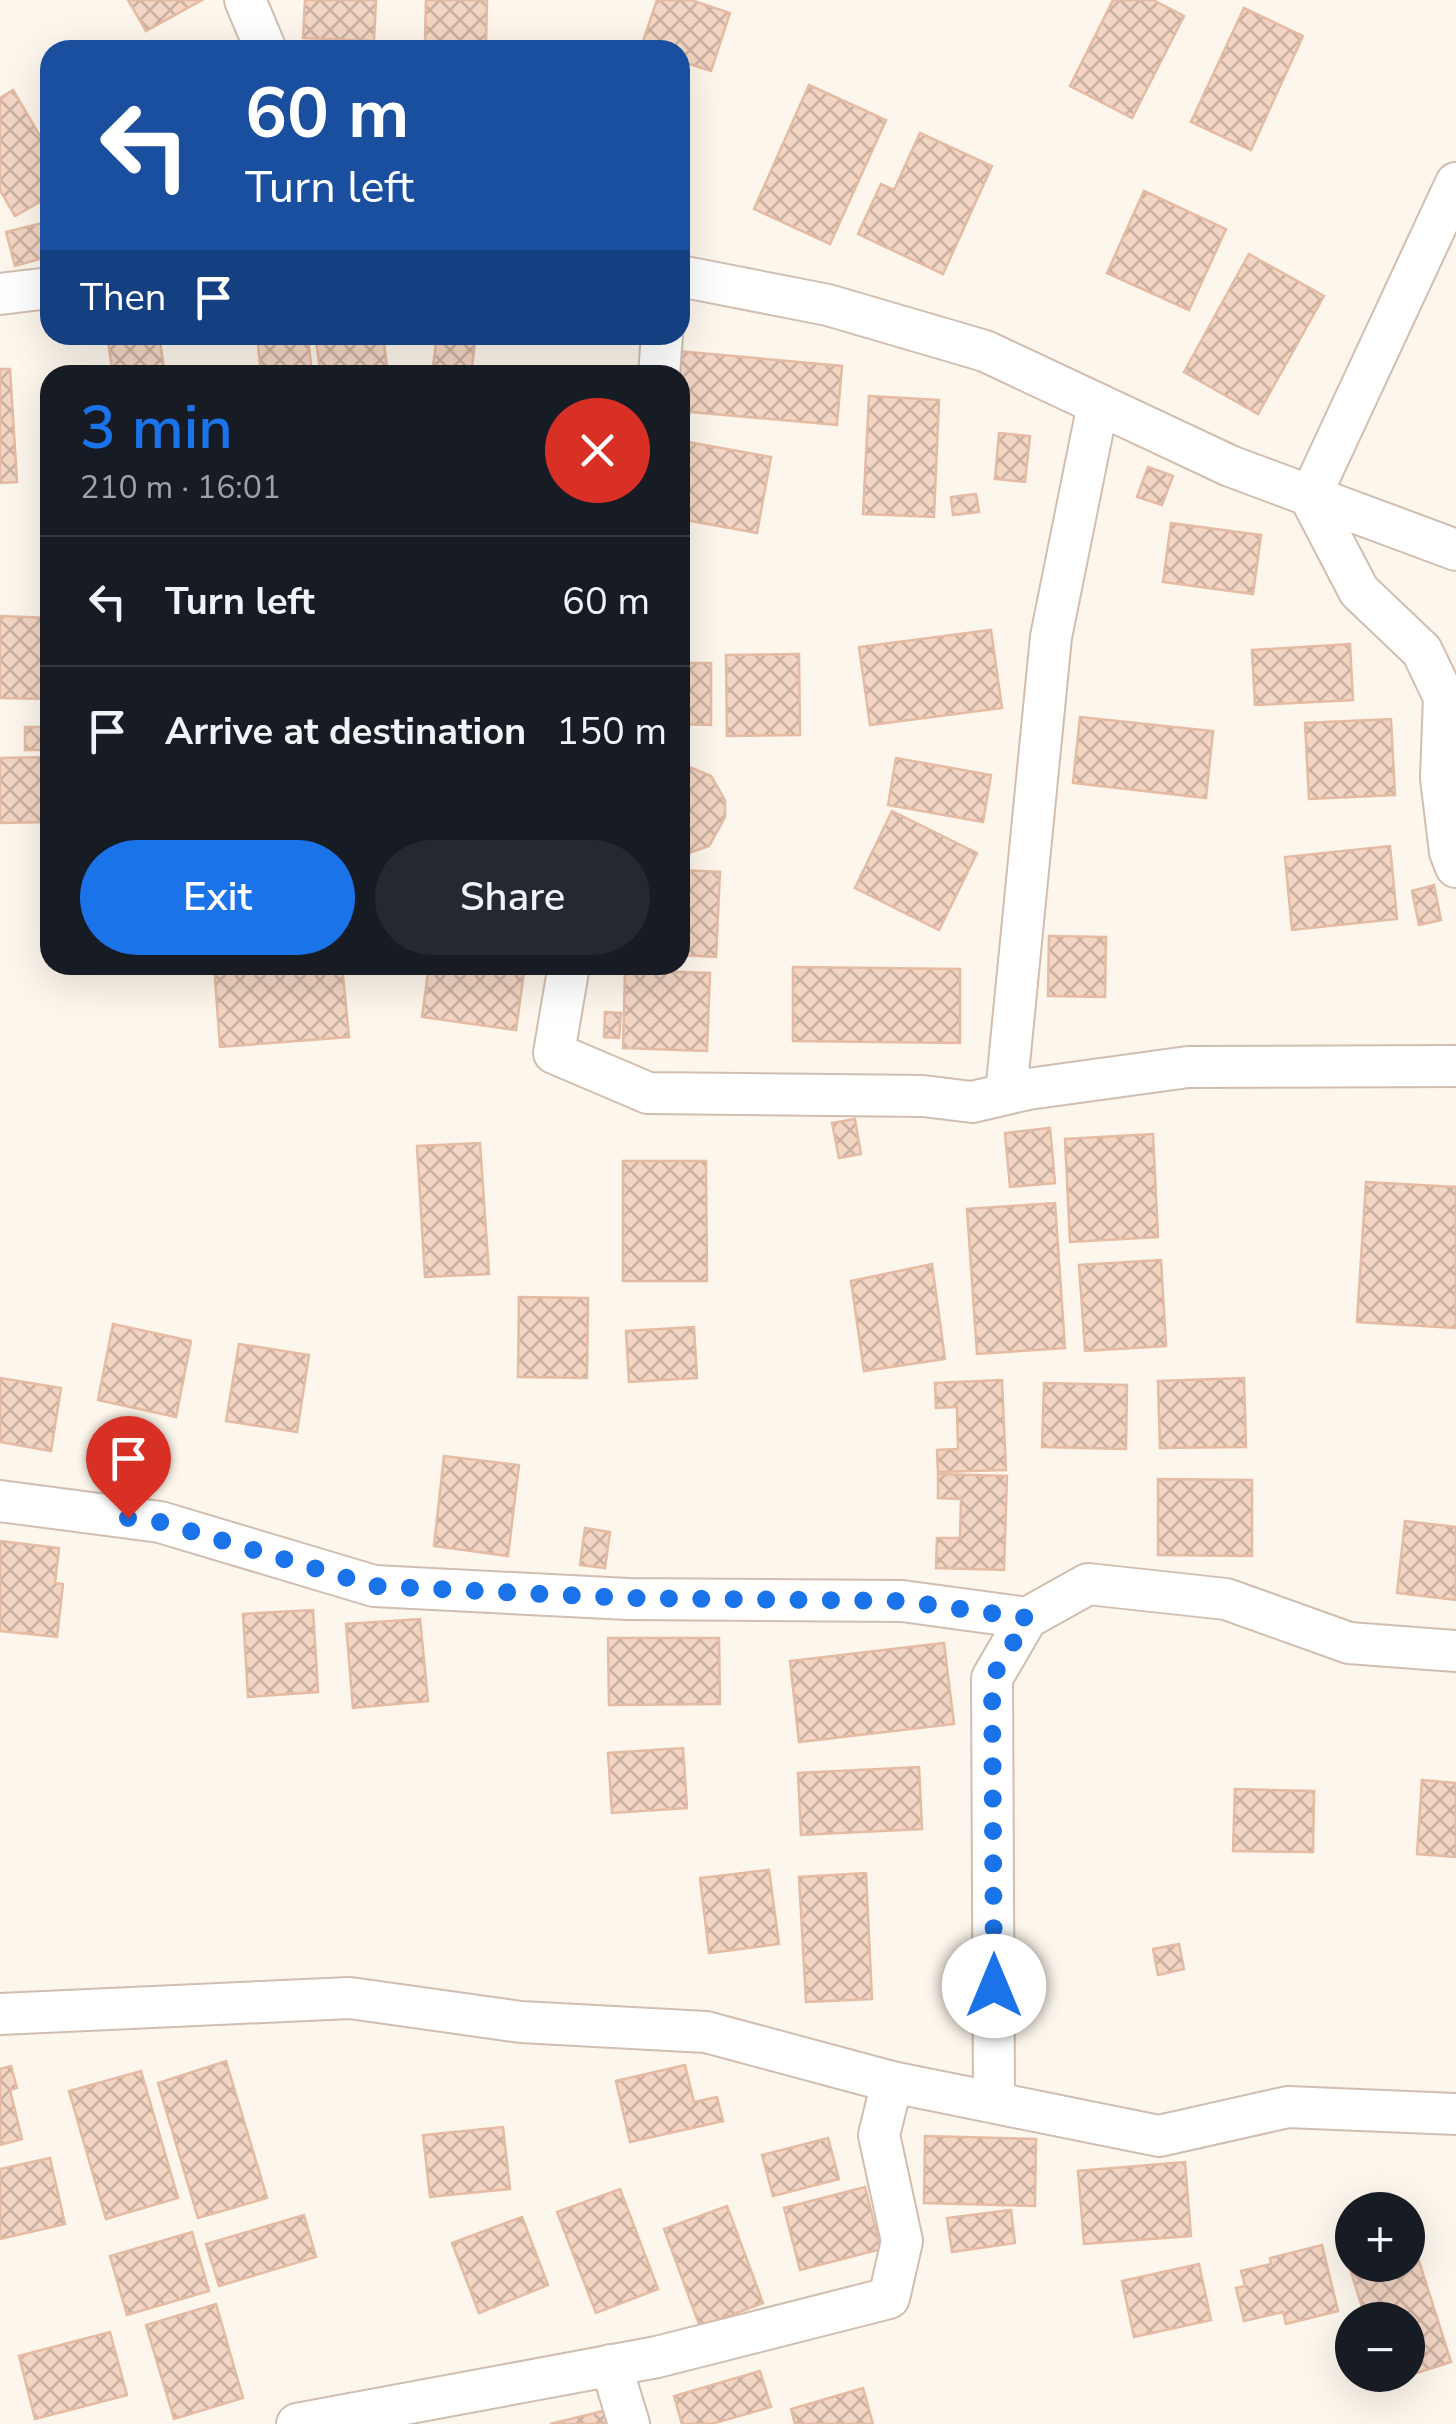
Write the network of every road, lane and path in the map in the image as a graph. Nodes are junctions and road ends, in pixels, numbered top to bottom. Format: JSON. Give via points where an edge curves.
{"nodes":[{"id":1,"x":244,"y":0,"type":"edge"},
{"id":2,"x":262,"y":40,"type":"edge"},
{"id":3,"x":1456,"y":183,"type":"edge"},
{"id":4,"x":690,"y":278,"type":"edge"},
{"id":5,"x":40,"y":289,"type":"edge"},
{"id":6,"x":0,"y":294,"type":"edge"},
{"id":7,"x":1098,"y":404,"type":"junction"},
{"id":8,"x":1310,"y":497,"type":"junction"},
{"id":9,"x":1456,"y":550,"type":"edge"},
{"id":10,"x":1456,"y":868,"type":"edge"},
{"id":11,"x":566,"y":975,"type":"edge"},
{"id":12,"x":1456,"y":1066,"type":"edge"},
{"id":13,"x":1006,"y":1094,"type":"junction"},
{"id":14,"x":0,"y":1501,"type":"edge"},
{"id":15,"x":1028,"y":1618,"type":"junction"},
{"id":16,"x":1456,"y":1651,"type":"edge"},
{"id":17,"x":0,"y":2014,"type":"edge"},
{"id":18,"x":892,"y":2082,"type":"junction"},
{"id":19,"x":994,"y":2102,"type":"junction"},
{"id":20,"x":1456,"y":2114,"type":"edge"},
{"id":21,"x":610,"y":2366,"type":"junction"},
{"id":22,"x":297,"y":2424,"type":"edge"},
{"id":23,"x":629,"y":2424,"type":"edge"}],
"edges":[{"from":1,"to":2,"type":"street"},
{"from":3,"to":8,"type":"street"},
{"from":4,"to":7,"type":"street","via":[[828,306],[985,351]]},
{"from":5,"to":6,"type":"street"},
{"from":7,"to":8,"type":"street"},
{"from":7,"to":13,"type":"street","via":[[1051,637]]},
{"from":8,"to":9,"type":"street"},
{"from":8,"to":10,"type":"street","via":[[1359,592],[1422,651],[1444,697],[1441,778]]},
{"from":11,"to":13,"type":"street","via":[[554,1054],[648,1093],[972,1102]]},
{"from":12,"to":13,"type":"street","via":[[1188,1067]]},
{"from":14,"to":15,"type":"street","via":[[160,1522],[374,1586],[902,1601]]},
{"from":15,"to":16,"type":"street","via":[[1088,1584],[1226,1598],[1348,1642]]},
{"from":15,"to":19,"type":"street","via":[[992,1678]]},
{"from":17,"to":18,"type":"street","via":[[350,1998],[522,2022],[706,2032]]},
{"from":18,"to":19,"type":"street"},
{"from":18,"to":21,"type":"street","via":[[880,2135],[902,2241],[889,2298]]},
{"from":19,"to":20,"type":"street","via":[[1158,2136],[1288,2107]]},
{"from":21,"to":22,"type":"street"},
{"from":21,"to":23,"type":"street"}]}
